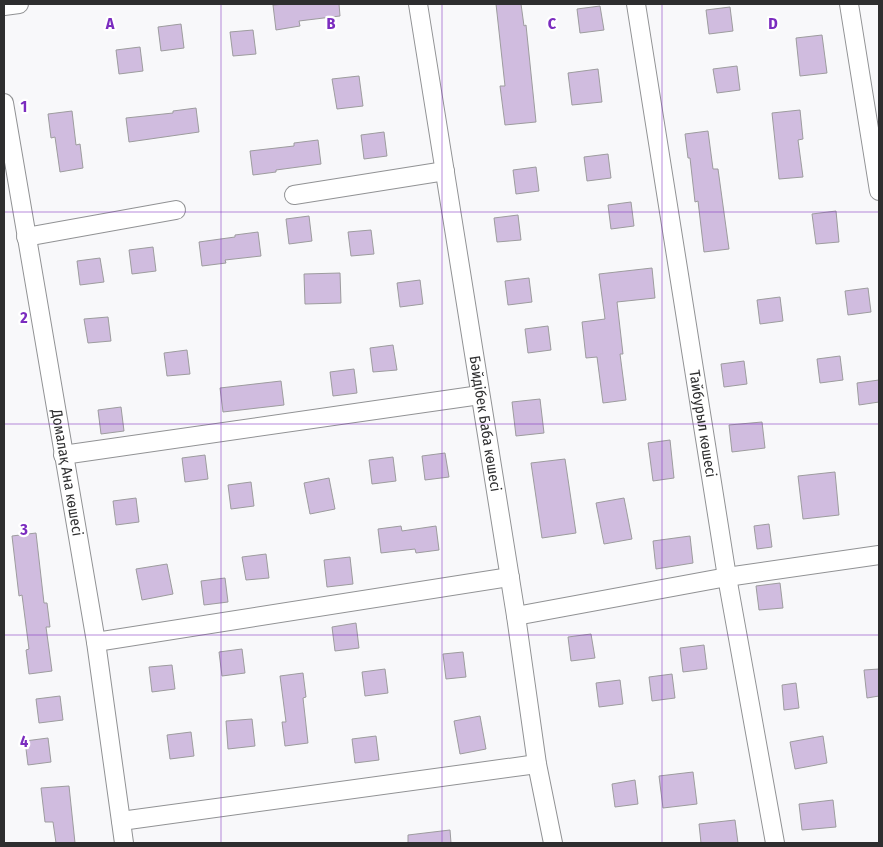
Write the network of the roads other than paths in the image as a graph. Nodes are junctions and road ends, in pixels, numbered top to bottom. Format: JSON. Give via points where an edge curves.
{"nodes":[{"id":1,"x":19,"y":4,"type":"edge"},
{"id":2,"x":418,"y":4,"type":"edge"},
{"id":3,"x":636,"y":4,"type":"edge"},
{"id":4,"x":849,"y":4,"type":"edge"},
{"id":5,"x":4,"y":6,"type":"edge"},
{"id":6,"x":4,"y":103,"type":"edge"},
{"id":7,"x":445,"y":171,"type":"junction"},
{"id":8,"x":879,"y":190,"type":"edge"},
{"id":9,"x":294,"y":195,"type":"dead end"},
{"id":10,"x":176,"y":210,"type":"dead end"},
{"id":11,"x":26,"y":237,"type":"junction"},
{"id":12,"x":480,"y":395,"type":"junction"},
{"id":13,"x":63,"y":455,"type":"junction"},
{"id":14,"x":879,"y":555,"type":"edge"},
{"id":15,"x":510,"y":577,"type":"junction"},
{"id":16,"x":727,"y":577,"type":"junction"},
{"id":17,"x":516,"y":616,"type":"junction"},
{"id":18,"x":96,"y":642,"type":"junction"},
{"id":19,"x":537,"y":764,"type":"junction"},
{"id":20,"x":121,"y":822,"type":"junction"},
{"id":21,"x":124,"y":843,"type":"edge"},
{"id":22,"x":553,"y":843,"type":"edge"},
{"id":23,"x":775,"y":843,"type":"edge"}],
"edges":[{"from":1,"to":5,"type":"street"},
{"from":2,"to":7,"type":"street","name":"Бәйдібек Баба көшесі"},
{"from":3,"to":16,"type":"street","name":"Тайбурыл көшесі"},
{"from":4,"to":8,"type":"street"},
{"from":6,"to":11,"type":"street","name":"Домалақ Ана көшесі"},
{"from":7,"to":9,"type":"street"},
{"from":7,"to":12,"type":"street","name":"Бәйдібек Баба көшесі"},
{"from":10,"to":11,"type":"street"},
{"from":11,"to":13,"type":"street","name":"Домалақ Ана көшесі"},
{"from":12,"to":13,"type":"street"},
{"from":12,"to":15,"type":"street","name":"Бәйдібек Баба көшесі"},
{"from":13,"to":18,"type":"street","name":"Домалақ Ана көшесі"},
{"from":14,"to":16,"type":"street"},
{"from":15,"to":17,"type":"street","name":"Бәйдібек Баба көшесі"},
{"from":15,"to":18,"type":"street"},
{"from":16,"to":17,"type":"street"},
{"from":16,"to":23,"type":"street","name":"Тайбурыл көшесі"},
{"from":17,"to":19,"type":"street","name":"Бәйдібек Баба көшесі"},
{"from":18,"to":20,"type":"street","name":"Домалақ Ана көшесі"},
{"from":19,"to":20,"type":"street"},
{"from":19,"to":22,"type":"street","name":"Бәйдібек Баба көшесі"},
{"from":20,"to":21,"type":"street","name":"Домалақ Ана көшесі"}]}
